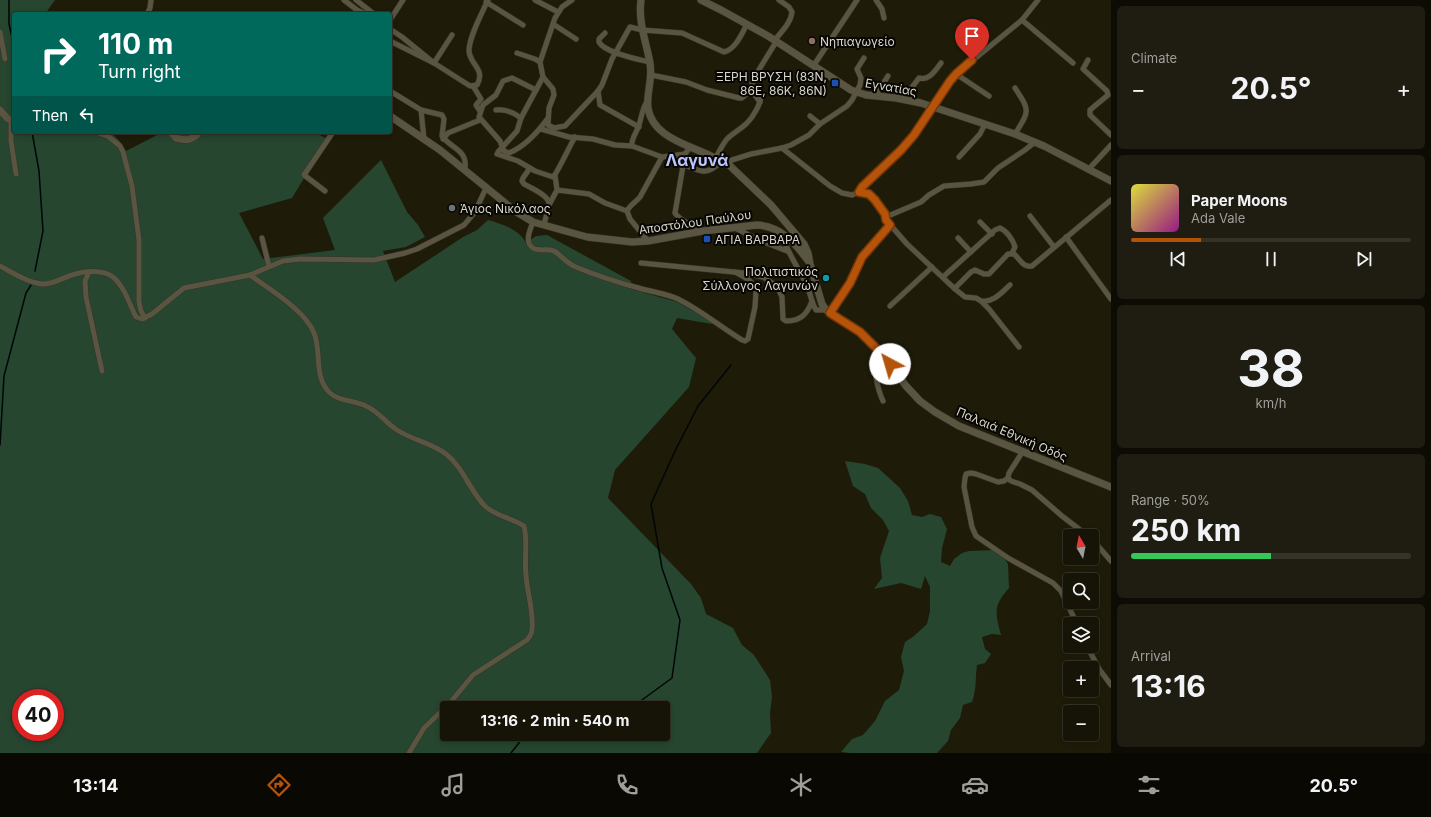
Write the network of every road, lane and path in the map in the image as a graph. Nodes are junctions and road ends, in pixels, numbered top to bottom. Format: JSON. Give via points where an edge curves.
{"nodes":[{"id":1,"x":151,"y":0,"type":"edge"},
{"id":2,"x":344,"y":0,"type":"edge"},
{"id":3,"x":356,"y":0,"type":"edge"},
{"id":4,"x":403,"y":0,"type":"edge"},
{"id":5,"x":535,"y":0,"type":"edge"},
{"id":6,"x":572,"y":0,"type":"edge"},
{"id":7,"x":641,"y":0,"type":"edge"},
{"id":8,"x":701,"y":0,"type":"edge"},
{"id":9,"x":780,"y":0,"type":"edge"},
{"id":10,"x":857,"y":0,"type":"edge"},
{"id":11,"x":876,"y":0,"type":"edge"},
{"id":12,"x":1038,"y":0,"type":"edge"},
{"id":13,"x":487,"y":1,"type":"edge"},
{"id":14,"x":149,"y":12,"type":"edge"},
{"id":15,"x":362,"y":12,"type":"edge"},
{"id":16,"x":371,"y":12,"type":"edge"},
{"id":17,"x":558,"y":12,"type":"junction"},
{"id":18,"x":392,"y":17,"type":"edge"},
{"id":19,"x":884,"y":18,"type":"dead end"},
{"id":20,"x":1022,"y":20,"type":"junction"},
{"id":21,"x":553,"y":24,"type":"junction"},
{"id":22,"x":748,"y":24,"type":"junction"},
{"id":23,"x":523,"y":25,"type":"dead end"},
{"id":24,"x":392,"y":30,"type":"edge"},
{"id":25,"x":642,"y":30,"type":"junction"},
{"id":26,"x":0,"y":32,"type":"edge"},
{"id":27,"x":605,"y":33,"type":"dead end"},
{"id":28,"x":452,"y":35,"type":"dead end"},
{"id":29,"x":576,"y":39,"type":"dead end"},
{"id":30,"x":775,"y":41,"type":"junction"},
{"id":31,"x":392,"y":42,"type":"edge"},
{"id":32,"x":970,"y":42,"type":"dead end"},
{"id":33,"x":982,"y":52,"type":"junction"},
{"id":34,"x":517,"y":53,"type":"dead end"},
{"id":35,"x":616,"y":53,"type":"junction"},
{"id":36,"x":864,"y":58,"type":"dead end"},
{"id":37,"x":6,"y":59,"type":"dead end"},
{"id":38,"x":1088,"y":60,"type":"dead end"},
{"id":39,"x":540,"y":62,"type":"junction"},
{"id":40,"x":650,"y":62,"type":"junction"},
{"id":41,"x":434,"y":63,"type":"junction"},
{"id":42,"x":941,"y":63,"type":"dead end"},
{"id":43,"x":1072,"y":63,"type":"dead end"},
{"id":44,"x":814,"y":65,"type":"junction"},
{"id":45,"x":956,"y":74,"type":"junction"},
{"id":46,"x":651,"y":75,"type":"junction"},
{"id":47,"x":888,"y":76,"type":"dead end"},
{"id":48,"x":543,"y":77,"type":"junction"},
{"id":49,"x":473,"y":86,"type":"junction"},
{"id":50,"x":1015,"y":88,"type":"dead end"},
{"id":51,"x":752,"y":89,"type":"junction"},
{"id":52,"x":536,"y":90,"type":"junction"},
{"id":53,"x":598,"y":91,"type":"junction"},
{"id":54,"x":856,"y":91,"type":"junction"},
{"id":55,"x":392,"y":92,"type":"edge"},
{"id":56,"x":875,"y":96,"type":"junction"},
{"id":57,"x":990,"y":96,"type":"dead end"},
{"id":58,"x":481,"y":98,"type":"junction"},
{"id":59,"x":904,"y":99,"type":"junction"},
{"id":60,"x":490,"y":100,"type":"junction"},
{"id":61,"x":648,"y":100,"type":"junction"},
{"id":62,"x":932,"y":106,"type":"junction"},
{"id":63,"x":0,"y":110,"type":"edge"},
{"id":64,"x":422,"y":110,"type":"junction"},
{"id":65,"x":496,"y":110,"type":"dead end"},
{"id":66,"x":480,"y":111,"type":"junction"},
{"id":67,"x":810,"y":116,"type":"dead end"},
{"id":68,"x":392,"y":117,"type":"edge"},
{"id":69,"x":549,"y":117,"type":"junction"},
{"id":70,"x":521,"y":118,"type":"junction"},
{"id":71,"x":480,"y":120,"type":"junction"},
{"id":72,"x":12,"y":122,"type":"edge"},
{"id":73,"x":820,"y":124,"type":"junction"},
{"id":74,"x":985,"y":124,"type":"junction"},
{"id":75,"x":565,"y":126,"type":"junction"},
{"id":76,"x":639,"y":127,"type":"junction"},
{"id":77,"x":540,"y":129,"type":"junction"},
{"id":78,"x":101,"y":134,"type":"edge"},
{"id":79,"x":173,"y":134,"type":"edge"},
{"id":80,"x":198,"y":134,"type":"edge"},
{"id":81,"x":332,"y":134,"type":"edge"},
{"id":82,"x":560,"y":134,"type":"junction"},
{"id":83,"x":1016,"y":134,"type":"junction"},
{"id":84,"x":1111,"y":135,"type":"edge"},
{"id":85,"x":575,"y":137,"type":"junction"},
{"id":86,"x":424,"y":139,"type":"junction"},
{"id":87,"x":443,"y":139,"type":"junction"},
{"id":88,"x":1034,"y":142,"type":"junction"},
{"id":89,"x":1111,"y":145,"type":"edge"},
{"id":90,"x":503,"y":146,"type":"junction"},
{"id":91,"x":632,"y":146,"type":"junction"},
{"id":92,"x":782,"y":148,"type":"junction"},
{"id":93,"x":688,"y":151,"type":"junction"},
{"id":94,"x":662,"y":157,"type":"junction"},
{"id":95,"x":960,"y":157,"type":"dead end"},
{"id":96,"x":721,"y":161,"type":"junction"},
{"id":97,"x":683,"y":164,"type":"junction"},
{"id":98,"x":530,"y":168,"type":"junction"},
{"id":99,"x":465,"y":170,"type":"junction"},
{"id":100,"x":1088,"y":170,"type":"junction"},
{"id":101,"x":16,"y":174,"type":"dead end"},
{"id":102,"x":555,"y":175,"type":"junction"},
{"id":103,"x":1111,"y":181,"type":"edge"},
{"id":104,"x":486,"y":188,"type":"junction"},
{"id":105,"x":325,"y":190,"type":"dead end"},
{"id":106,"x":557,"y":190,"type":"junction"},
{"id":107,"x":859,"y":192,"type":"junction"},
{"id":108,"x":1111,"y":200,"type":"edge"},
{"id":109,"x":549,"y":205,"type":"junction"},
{"id":110,"x":627,"y":211,"type":"junction"},
{"id":111,"x":885,"y":214,"type":"junction"},
{"id":112,"x":1030,"y":216,"type":"dead end"},
{"id":113,"x":533,"y":222,"type":"junction"},
{"id":114,"x":980,"y":222,"type":"dead end"},
{"id":115,"x":544,"y":225,"type":"junction"},
{"id":116,"x":890,"y":225,"type":"junction"},
{"id":117,"x":735,"y":228,"type":"junction"},
{"id":118,"x":779,"y":230,"type":"junction"},
{"id":119,"x":703,"y":231,"type":"junction"},
{"id":120,"x":992,"y":234,"type":"junction"},
{"id":121,"x":1066,"y":237,"type":"junction"},
{"id":122,"x":262,"y":238,"type":"dead end"},
{"id":123,"x":958,"y":238,"type":"dead end"},
{"id":124,"x":648,"y":241,"type":"junction"},
{"id":125,"x":1054,"y":247,"type":"junction"},
{"id":126,"x":787,"y":251,"type":"junction"},
{"id":127,"x":971,"y":252,"type":"junction"},
{"id":128,"x":1012,"y":253,"type":"junction"},
{"id":129,"x":641,"y":263,"type":"dead end"},
{"id":130,"x":810,"y":264,"type":"junction"},
{"id":131,"x":0,"y":266,"type":"edge"},
{"id":132,"x":269,"y":266,"type":"junction"},
{"id":133,"x":932,"y":267,"type":"junction"},
{"id":134,"x":89,"y":272,"type":"junction"},
{"id":135,"x":735,"y":272,"type":"junction"},
{"id":136,"x":250,"y":275,"type":"junction"},
{"id":137,"x":943,"y":277,"type":"junction"},
{"id":138,"x":1010,"y":285,"type":"dead end"},
{"id":139,"x":955,"y":289,"type":"junction"},
{"id":140,"x":1111,"y":300,"type":"edge"},
{"id":141,"x":812,"y":301,"type":"junction"},
{"id":142,"x":981,"y":301,"type":"junction"},
{"id":143,"x":890,"y":306,"type":"dead end"},
{"id":144,"x":828,"y":312,"type":"junction"},
{"id":145,"x":145,"y":318,"type":"junction"},
{"id":146,"x":875,"y":347,"type":"junction"},
{"id":147,"x":1019,"y":348,"type":"dead end"},
{"id":148,"x":102,"y":370,"type":"dead end"},
{"id":149,"x":883,"y":401,"type":"dead end"},
{"id":150,"x":1022,"y":451,"type":"junction"},
{"id":151,"x":1008,"y":478,"type":"junction"},
{"id":152,"x":1111,"y":487,"type":"edge"},
{"id":153,"x":1079,"y":529,"type":"edge"},
{"id":154,"x":1099,"y":547,"type":"edge"},
{"id":155,"x":1111,"y":561,"type":"edge"},
{"id":156,"x":1073,"y":617,"type":"edge"},
{"id":157,"x":1091,"y":653,"type":"edge"},
{"id":158,"x":1111,"y":685,"type":"edge"},
{"id":159,"x":409,"y":753,"type":"edge"}],
"edges":[{"from":1,"to":14,"type":"street"},
{"from":2,"to":15,"type":"street"},
{"from":3,"to":16,"type":"street"},
{"from":4,"to":18,"type":"street"},
{"from":5,"to":17,"type":"street"},
{"from":6,"to":17,"type":"street"},
{"from":7,"to":25,"type":"street"},
{"from":8,"to":22,"type":"street","name":"Εγνατίας"},
{"from":9,"to":30,"type":"street","via":[[789,7],[792,16]]},
{"from":10,"to":44,"type":"street"},
{"from":11,"to":19,"type":"street"},
{"from":12,"to":20,"type":"street"},
{"from":13,"to":23,"type":"street"},
{"from":13,"to":49,"type":"street","via":[[470,44],[470,56],[480,71],[479,81]]},
{"from":17,"to":21,"type":"street"},
{"from":20,"to":33,"type":"street"},
{"from":20,"to":43,"type":"street"},
{"from":21,"to":29,"type":"street"},
{"from":21,"to":39,"type":"street"},
{"from":22,"to":25,"type":"street","via":[[733,47],[724,52],[682,33]]},
{"from":22,"to":30,"type":"street","name":"Εγνατίας"},
{"from":24,"to":41,"type":"street"},
{"from":25,"to":35,"type":"street","via":[[630,28]]},
{"from":25,"to":40,"type":"street"},
{"from":26,"to":37,"type":"street"},
{"from":27,"to":35,"type":"street","via":[[599,39],[600,44]]},
{"from":28,"to":41,"type":"street"},
{"from":30,"to":44,"type":"street","name":"Εγνατίας"},
{"from":30,"to":51,"type":"street","via":[[752,83]]},
{"from":31,"to":41,"type":"street"},
{"from":32,"to":33,"type":"street"},
{"from":33,"to":45,"type":"street"},
{"from":34,"to":39,"type":"street"},
{"from":35,"to":40,"type":"street"},
{"from":35,"to":53,"type":"street"},
{"from":36,"to":54,"type":"street","via":[[857,69],[861,78]]},
{"from":38,"to":84,"type":"street","via":[[1083,69],[1108,93],[1090,110],[1090,115]]},
{"from":39,"to":48,"type":"street"},
{"from":40,"to":46,"type":"street"},
{"from":41,"to":49,"type":"street"},
{"from":42,"to":59,"type":"street","via":[[928,78],[919,78]]},
{"from":44,"to":54,"type":"street","name":"Εγνατίας"},
{"from":45,"to":57,"type":"street"},
{"from":45,"to":62,"type":"street"},
{"from":46,"to":51,"type":"street","via":[[686,82],[739,98]]},
{"from":46,"to":61,"type":"street"},
{"from":47,"to":56,"type":"street"},
{"from":48,"to":52,"type":"street"},
{"from":48,"to":69,"type":"street","via":[[553,89],[554,95]]},
{"from":49,"to":58,"type":"street"},
{"from":50,"to":83,"type":"street","via":[[1026,106],[1026,113]]},
{"from":51,"to":96,"type":"street","via":[[761,95],[760,102],[748,123],[728,138]]},
{"from":52,"to":60,"type":"street","via":[[512,78],[503,81],[496,95]]},
{"from":52,"to":70,"type":"street"},
{"from":53,"to":75,"type":"street"},
{"from":53,"to":76,"type":"street","via":[[600,105]]},
{"from":54,"to":56,"type":"street","name":"Εγνατίας"},
{"from":54,"to":73,"type":"street","via":[[847,106]]},
{"from":55,"to":64,"type":"street"},
{"from":56,"to":59,"type":"street","name":"Εγνατίας"},
{"from":58,"to":60,"type":"street","via":[[484,95]]},
{"from":58,"to":66,"type":"street","via":[[476,105]]},
{"from":59,"to":62,"type":"street","name":"Εγνατίας"},
{"from":60,"to":66,"type":"street"},
{"from":61,"to":76,"type":"street","via":[[643,106]]},
{"from":61,"to":93,"type":"street","via":[[649,113],[654,125]]},
{"from":62,"to":74,"type":"street","name":"Εγνατίας"},
{"from":62,"to":107,"type":"street","via":[[914,135]]},
{"from":63,"to":72,"type":"street"},
{"from":64,"to":86,"type":"street"},
{"from":64,"to":87,"type":"street","via":[[442,115]]},
{"from":65,"to":70,"type":"street","via":[[503,109]]},
{"from":66,"to":71,"type":"street"},
{"from":67,"to":73,"type":"street"},
{"from":68,"to":86,"type":"street","name":"Αποστόλου Παύλου"},
{"from":69,"to":75,"type":"street","via":[[550,127]]},
{"from":69,"to":77,"type":"street"},
{"from":70,"to":90,"type":"street","via":[[517,131]]},
{"from":71,"to":87,"type":"street","via":[[448,133]]},
{"from":71,"to":90,"type":"street"},
{"from":72,"to":101,"type":"street"},
{"from":73,"to":92,"type":"street","via":[[803,139]]},
{"from":74,"to":83,"type":"street","name":"Εγνατίας"},
{"from":74,"to":95,"type":"street","via":[[980,134]]},
{"from":75,"to":82,"type":"street"},
{"from":76,"to":91,"type":"street"},
{"from":77,"to":82,"type":"street"},
{"from":77,"to":90,"type":"street","via":[[513,151],[506,153]]},
{"from":78,"to":145,"type":"street","via":[[120,146],[132,186],[139,240],[139,302]]},
{"from":79,"to":80,"type":"street","via":[[184,140],[196,137]]},
{"from":81,"to":105,"type":"street","via":[[304,175]]},
{"from":82,"to":85,"type":"street"},
{"from":83,"to":88,"type":"street","name":"Εγνατίας"},
{"from":85,"to":91,"type":"street"},
{"from":85,"to":102,"type":"street"},
{"from":86,"to":99,"type":"street","name":"Αποστόλου Παύλου"},
{"from":87,"to":99,"type":"street","via":[[461,153]]},
{"from":88,"to":100,"type":"street","name":"Εγνατίας"},
{"from":88,"to":111,"type":"street","via":[[998,168],[984,182],[944,186],[912,206],[888,216]]},
{"from":89,"to":100,"type":"street"},
{"from":90,"to":98,"type":"street","via":[[497,154]]},
{"from":91,"to":94,"type":"street"},
{"from":92,"to":96,"type":"street"},
{"from":92,"to":107,"type":"street","via":[[842,193],[852,195]]},
{"from":93,"to":94,"type":"street"},
{"from":93,"to":96,"type":"street","via":[[702,152]]},
{"from":93,"to":97,"type":"street"},
{"from":94,"to":110,"type":"street","via":[[640,197]]},
{"from":96,"to":97,"type":"street","via":[[707,172]]},
{"from":96,"to":130,"type":"street","via":[[771,205],[797,234],[808,253]]},
{"from":97,"to":119,"type":"street","via":[[675,213]]},
{"from":98,"to":102,"type":"street","via":[[548,176]]},
{"from":98,"to":109,"type":"street","via":[[522,181],[544,196]]},
{"from":99,"to":104,"type":"street","name":"Αποστόλου Παύλου"},
{"from":100,"to":103,"type":"street","name":"Εγνατίας"},
{"from":102,"to":106,"type":"street"},
{"from":104,"to":113,"type":"street","name":"Αποστόλου Παύλου"},
{"from":104,"to":132,"type":"street","via":[[475,212],[464,225],[405,253],[374,260],[300,259]]},
{"from":106,"to":109,"type":"street"},
{"from":106,"to":110,"type":"street","via":[[590,194]]},
{"from":107,"to":111,"type":"street","via":[[869,194]]},
{"from":108,"to":121,"type":"street"},
{"from":109,"to":115,"type":"street"},
{"from":110,"to":124,"type":"street","via":[[630,219]]},
{"from":111,"to":116,"type":"street"},
{"from":112,"to":125,"type":"street"},
{"from":113,"to":115,"type":"street","name":"Αποστόλου Παύλου"},
{"from":113,"to":135,"type":"street","via":[[528,237],[533,248],[554,251],[574,267],[677,299],[746,341],[756,291],[751,281]]},
{"from":114,"to":120,"type":"street"},
{"from":115,"to":124,"type":"street","name":"Αποστόλου Παύλου","via":[[587,237],[632,242]]},
{"from":116,"to":133,"type":"street"},
{"from":116,"to":144,"type":"street","via":[[862,257],[850,283]]},
{"from":117,"to":118,"type":"street","name":"Αποστόλου Παύλου","via":[[758,225]]},
{"from":117,"to":119,"type":"street","name":"Αποστόλου Παύλου"},
{"from":117,"to":126,"type":"street"},
{"from":118,"to":126,"type":"street"},
{"from":118,"to":130,"type":"street","name":"Αποστόλου Παύλου","via":[[801,251]]},
{"from":119,"to":124,"type":"street","name":"Αποστόλου Παύλου"},
{"from":120,"to":127,"type":"street"},
{"from":120,"to":128,"type":"street","via":[[995,230],[1003,229],[1013,240],[1015,247]]},
{"from":121,"to":125,"type":"street"},
{"from":121,"to":140,"type":"street"},
{"from":122,"to":132,"type":"street"},
{"from":123,"to":127,"type":"street"},
{"from":125,"to":128,"type":"street","via":[[1034,265],[1028,267]]},
{"from":126,"to":141,"type":"street","via":[[807,284]]},
{"from":127,"to":137,"type":"street"},
{"from":128,"to":139,"type":"street","via":[[989,274],[975,270],[971,272]]},
{"from":129,"to":135,"type":"street"},
{"from":130,"to":144,"type":"street","via":[[822,304]]},
{"from":131,"to":134,"type":"street","via":[[43,284]]},
{"from":132,"to":136,"type":"street"},
{"from":133,"to":137,"type":"street"},
{"from":133,"to":143,"type":"street"},
{"from":134,"to":145,"type":"street","via":[[103,272],[112,276],[124,292],[136,316]]},
{"from":134,"to":148,"type":"street","via":[[85,280],[86,297]]},
{"from":135,"to":141,"type":"street","via":[[763,277],[774,284],[782,297],[783,319],[786,321],[802,317]]},
{"from":136,"to":145,"type":"street","via":[[184,288]]},
{"from":136,"to":159,"type":"street","via":[[301,312],[310,324],[318,346],[320,378],[330,394],[371,408],[397,430],[446,454],[492,512],[524,526],[527,540],[526,586],[531,605],[532,632],[527,640],[473,675],[449,704],[424,728]]},
{"from":137,"to":139,"type":"street"},
{"from":138,"to":142,"type":"street","via":[[992,300]]},
{"from":139,"to":142,"type":"street","via":[[965,297]]},
{"from":141,"to":144,"type":"street","via":[[816,310]]},
{"from":142,"to":147,"type":"street"},
{"from":144,"to":146,"type":"street","name":"Παλαιά Εθνική Οδός","via":[[855,328]]},
{"from":146,"to":149,"type":"street","via":[[874,362],[879,393]]},
{"from":146,"to":150,"type":"street","name":"Παλαιά Εθνική Οδός","via":[[906,386],[935,412],[959,426]]},
{"from":150,"to":151,"type":"street"},
{"from":150,"to":152,"type":"street","name":"Παλαιά Εθνική Οδός"},
{"from":151,"to":153,"type":"street","via":[[1032,490]]},
{"from":151,"to":156,"type":"street","via":[[998,482],[976,474],[966,474],[964,486],[976,536],[1008,558],[1053,583]]},
{"from":154,"to":155,"type":"street"},
{"from":157,"to":158,"type":"street"}]}
